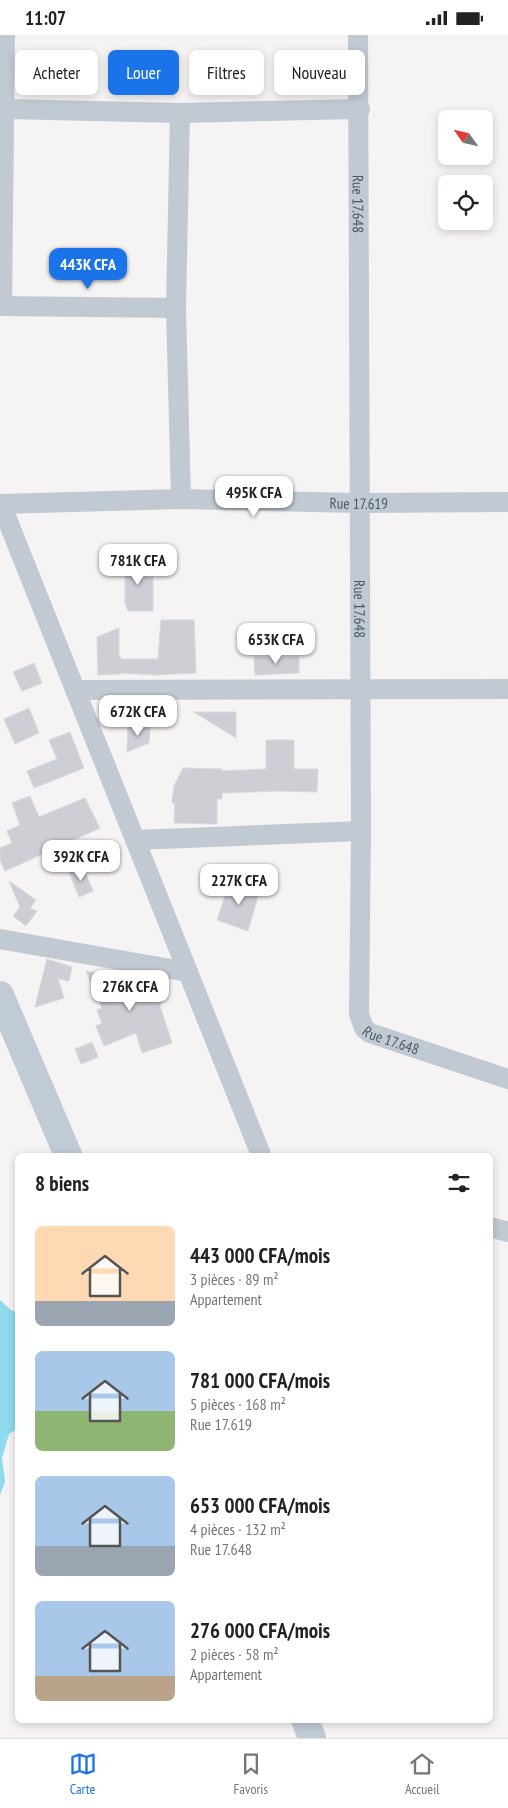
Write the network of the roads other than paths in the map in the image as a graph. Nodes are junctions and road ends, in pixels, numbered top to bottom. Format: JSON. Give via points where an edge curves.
{"nodes":[{"id":1,"x":5,"y":35,"type":"edge"},
{"id":2,"x":358,"y":35,"type":"edge"},
{"id":3,"x":6,"y":109,"type":"junction"},
{"id":4,"x":360,"y":109,"type":"junction"},
{"id":5,"x":180,"y":113,"type":"junction"},
{"id":6,"x":1,"y":306,"type":"edge"},
{"id":7,"x":176,"y":308,"type":"junction"},
{"id":8,"x":181,"y":499,"type":"junction"},
{"id":9,"x":508,"y":502,"type":"edge"},
{"id":10,"x":359,"y":503,"type":"junction"},
{"id":11,"x":1,"y":504,"type":"edge"},
{"id":12,"x":359,"y":689,"type":"junction"},
{"id":13,"x":508,"y":689,"type":"edge"},
{"id":14,"x":75,"y":690,"type":"junction"},
{"id":15,"x":361,"y":831,"type":"junction"},
{"id":16,"x":135,"y":839,"type":"junction"},
{"id":17,"x":0,"y":939,"type":"edge"},
{"id":18,"x":188,"y":972,"type":"junction"},
{"id":19,"x":0,"y":995,"type":"edge"},
{"id":20,"x":508,"y":1079,"type":"edge"},
{"id":21,"x":67,"y":1153,"type":"edge"},
{"id":22,"x":260,"y":1153,"type":"edge"},
{"id":23,"x":493,"y":1228,"type":"edge"},
{"id":24,"x":508,"y":1233,"type":"edge"},
{"id":25,"x":306,"y":1723,"type":"edge"},
{"id":26,"x":312,"y":1738,"type":"edge"}],
"edges":[{"from":1,"to":3,"type":"street"},
{"from":2,"to":4,"type":"street","name":"Rue 17.648"},
{"from":3,"to":5,"type":"street"},
{"from":3,"to":6,"type":"street"},
{"from":4,"to":5,"type":"street"},
{"from":4,"to":10,"type":"street","name":"Rue 17.648"},
{"from":5,"to":7,"type":"street"},
{"from":6,"to":7,"type":"street"},
{"from":7,"to":8,"type":"street"},
{"from":8,"to":10,"type":"street","name":"Rue 17.619"},
{"from":8,"to":11,"type":"street","name":"Rue 17.619"},
{"from":9,"to":10,"type":"street","name":"Rue 17.619"},
{"from":10,"to":12,"type":"street","name":"Rue 17.648"},
{"from":11,"to":14,"type":"street"},
{"from":12,"to":13,"type":"street"},
{"from":12,"to":14,"type":"street"},
{"from":12,"to":15,"type":"street","name":"Rue 17.648"},
{"from":14,"to":16,"type":"street"},
{"from":15,"to":16,"type":"street"},
{"from":15,"to":20,"type":"street","name":"Rue 17.648","via":[[359,1014],[364,1028],[381,1037]]},
{"from":16,"to":18,"type":"street"},
{"from":17,"to":18,"type":"street"},
{"from":18,"to":22,"type":"street"},
{"from":19,"to":21,"type":"street"},
{"from":23,"to":24,"type":"street"},
{"from":25,"to":26,"type":"street"}]}
